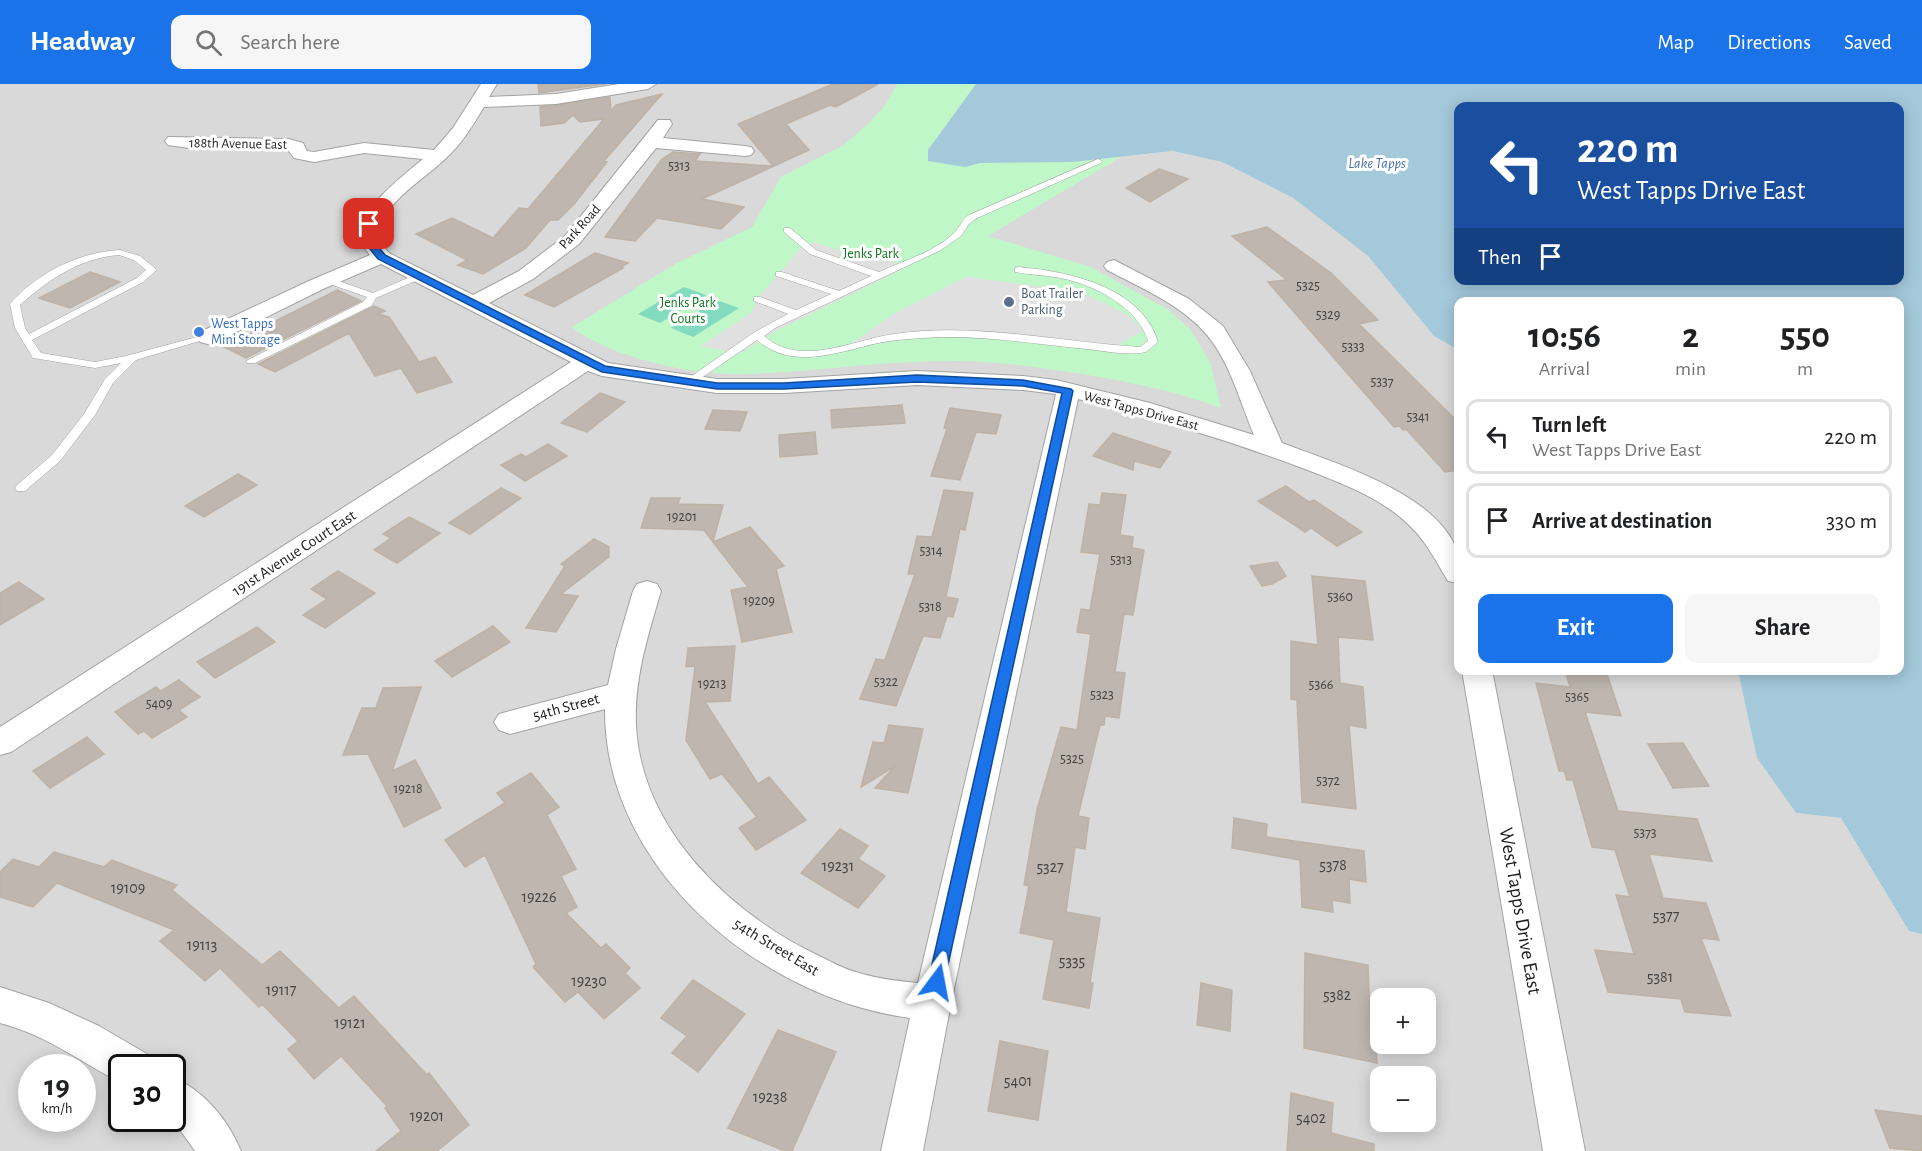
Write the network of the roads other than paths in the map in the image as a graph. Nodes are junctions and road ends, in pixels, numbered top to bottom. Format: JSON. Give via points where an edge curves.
{"nodes":[{"id":1,"x":648,"y":84,"type":"edge"},
{"id":2,"x":484,"y":93,"type":"edge"},
{"id":3,"x":664,"y":124,"type":"dead end"},
{"id":4,"x":174,"y":141,"type":"dead end"},
{"id":5,"x":652,"y":142,"type":"junction"},
{"id":6,"x":745,"y":151,"type":"dead end"},
{"id":7,"x":439,"y":156,"type":"junction"},
{"id":8,"x":1098,"y":161,"type":"dead end"},
{"id":9,"x":788,"y":230,"type":"dead end"},
{"id":10,"x":381,"y":257,"type":"junction"},
{"id":11,"x":1114,"y":266,"type":"dead end"},
{"id":12,"x":1018,"y":270,"type":"dead end"},
{"id":13,"x":779,"y":274,"type":"dead end"},
{"id":14,"x":879,"y":276,"type":"junction"},
{"id":15,"x":417,"y":277,"type":"junction"},
{"id":16,"x":327,"y":280,"type":"junction"},
{"id":17,"x":839,"y":294,"type":"junction"},
{"id":18,"x":373,"y":296,"type":"junction"},
{"id":19,"x":757,"y":299,"type":"dead end"},
{"id":20,"x":473,"y":303,"type":"junction"},
{"id":21,"x":797,"y":314,"type":"junction"},
{"id":22,"x":757,"y":335,"type":"junction"},
{"id":23,"x":208,"y":337,"type":"joint"},
{"id":24,"x":27,"y":339,"type":"junction"},
{"id":25,"x":131,"y":358,"type":"junction"},
{"id":26,"x":251,"y":361,"type":"dead end"},
{"id":27,"x":586,"y":362,"type":"junction"},
{"id":28,"x":687,"y":383,"type":"junction"},
{"id":29,"x":1068,"y":391,"type":"junction"},
{"id":30,"x":1272,"y":448,"type":"junction"},
{"id":31,"x":21,"y":488,"type":"dead end"},
{"id":32,"x":1454,"y":568,"type":"edge"},
{"id":33,"x":647,"y":591,"type":"dead end"},
{"id":34,"x":1478,"y":675,"type":"edge"},
{"id":35,"x":622,"y":693,"type":"junction"},
{"id":36,"x":510,"y":722,"type":"dead end"},
{"id":37,"x":0,"y":743,"type":"edge"},
{"id":38,"x":932,"y":1003,"type":"junction"},
{"id":39,"x":0,"y":1005,"type":"edge"},
{"id":40,"x":111,"y":1054,"type":"edge"},
{"id":41,"x":186,"y":1108,"type":"edge"},
{"id":42,"x":207,"y":1146,"type":"edge"},
{"id":43,"x":902,"y":1151,"type":"edge"},
{"id":44,"x":1564,"y":1151,"type":"edge"}],
"edges":[{"from":1,"to":2,"type":"street","via":[[556,99]]},
{"from":2,"to":7,"type":"street"},
{"from":3,"to":5,"type":"street","name":"Park Road"},
{"from":4,"to":7,"type":"street","name":"188th Avenue East","via":[[289,144],[311,158],[365,148]]},
{"from":5,"to":6,"type":"street"},
{"from":5,"to":20,"type":"street","name":"Park Road","via":[[572,240],[526,275]]},
{"from":7,"to":10,"type":"street","via":[[391,196],[369,224],[367,239]]},
{"from":8,"to":14,"type":"lane","via":[[972,217],[949,242]]},
{"from":9,"to":14,"type":"lane","via":[[813,252]]},
{"from":10,"to":15,"type":"street","name":"West Tapps Drive East"},
{"from":10,"to":16,"type":"street"},
{"from":11,"to":30,"type":"street","via":[[1194,312],[1215,331]]},
{"from":12,"to":22,"type":"lane","via":[[1064,274],[1098,286],[1142,316],[1153,342],[1142,350],[938,334],[792,354],[763,342]]},
{"from":13,"to":17,"type":"lane"},
{"from":14,"to":17,"type":"lane"},
{"from":15,"to":18,"type":"lane"},
{"from":15,"to":20,"type":"street","name":"West Tapps Drive East"},
{"from":16,"to":18,"type":"lane"},
{"from":16,"to":23,"type":"street"},
{"from":17,"to":21,"type":"lane"},
{"from":18,"to":26,"type":"lane","via":[[367,304]]},
{"from":19,"to":21,"type":"lane"},
{"from":20,"to":27,"type":"street","name":"West Tapps Drive East"},
{"from":21,"to":22,"type":"lane"},
{"from":22,"to":28,"type":"lane"},
{"from":23,"to":25,"type":"lane"},
{"from":24,"to":24,"type":"lane","via":[[20,328],[15,304],[34,286],[76,261],[99,254],[122,254],[143,260],[152,270]]},
{"from":24,"to":25,"type":"lane","via":[[37,356],[61,362],[95,365]]},
{"from":25,"to":31,"type":"lane","via":[[109,381],[56,458]]},
{"from":27,"to":28,"type":"street","name":"West Tapps Drive East","via":[[602,369]]},
{"from":27,"to":37,"type":"street","name":"191st Avenue Court East"},
{"from":28,"to":29,"type":"street","name":"West Tapps Drive East","via":[[741,387],[917,378],[1023,383]]},
{"from":29,"to":30,"type":"street","name":"West Tapps Drive East","via":[[1142,408]]},
{"from":29,"to":38,"type":"street"},
{"from":30,"to":32,"type":"street","name":"West Tapps Drive East","via":[[1361,482],[1392,499],[1421,520]]},
{"from":33,"to":35,"type":"street","name":"54th Street East"},
{"from":34,"to":44,"type":"street","name":"West Tapps Drive East"},
{"from":35,"to":36,"type":"street","name":"54th Street"},
{"from":35,"to":38,"type":"street","name":"54th Street East","via":[[622,746],[630,776],[653,829],[674,861],[705,896],[739,928],[796,962],[854,989]]},
{"from":38,"to":43,"type":"street"},
{"from":39,"to":40,"type":"street","via":[[38,1016]]},
{"from":41,"to":42,"type":"street"}]}
